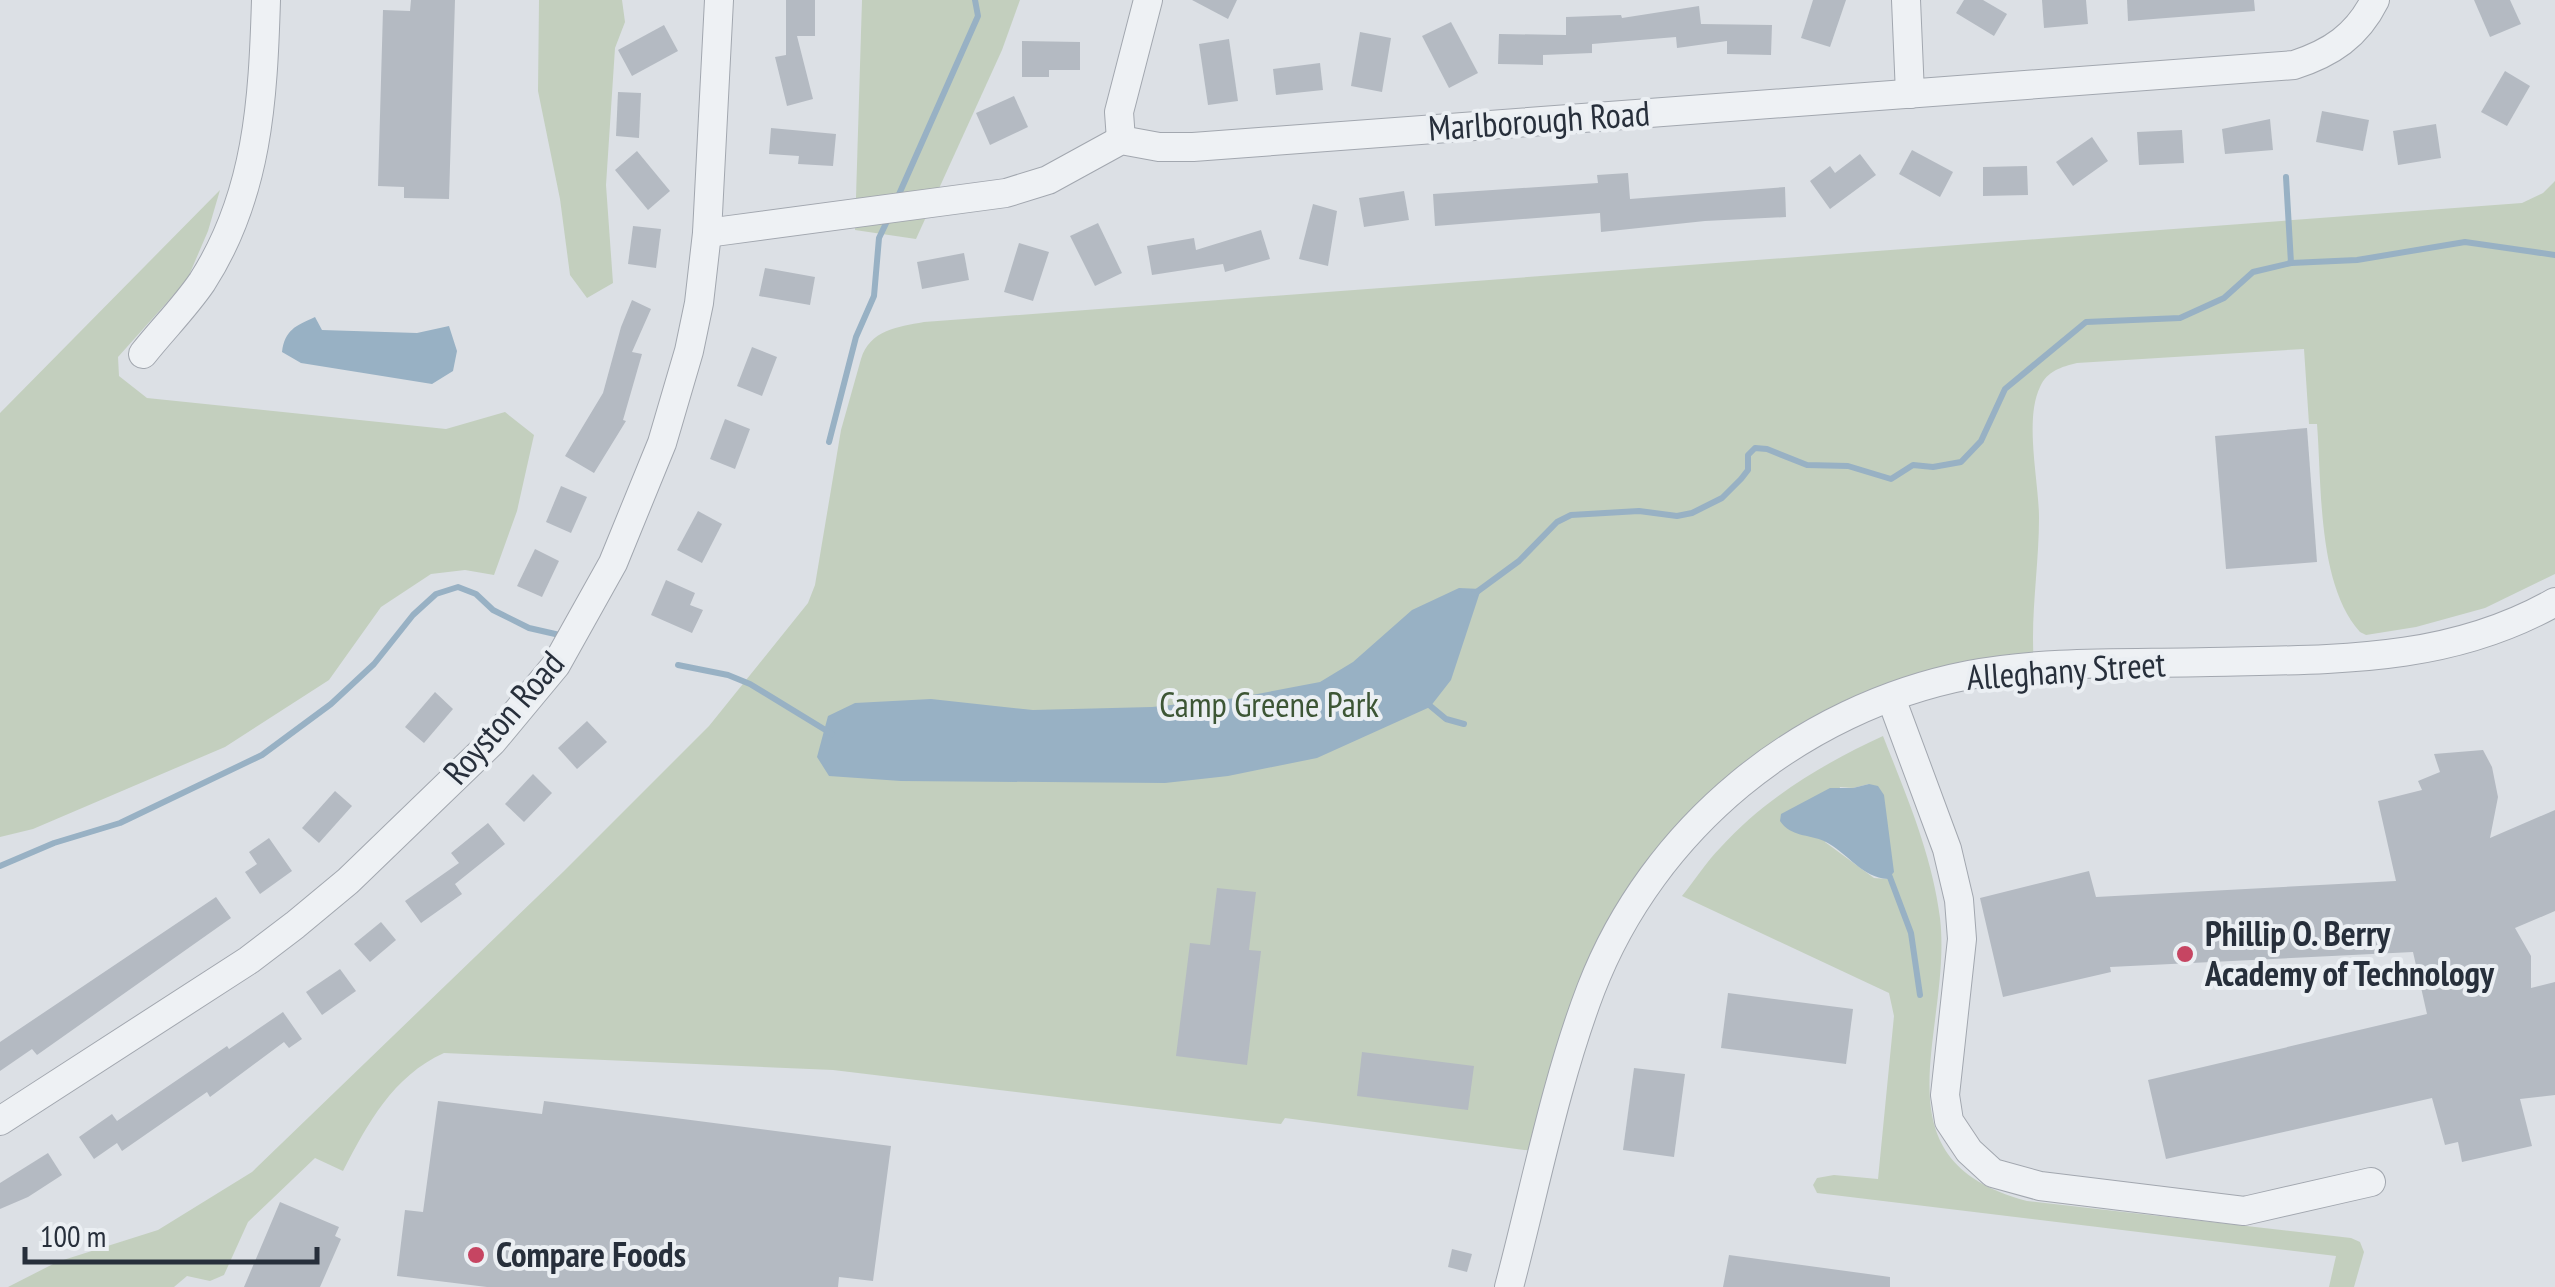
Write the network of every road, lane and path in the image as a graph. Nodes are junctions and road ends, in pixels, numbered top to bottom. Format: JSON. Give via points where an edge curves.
{"nodes":[{"id":1,"x":266,"y":0,"type":"edge"},
{"id":2,"x":720,"y":0,"type":"edge"},
{"id":3,"x":1148,"y":0,"type":"edge"},
{"id":4,"x":1906,"y":0,"type":"edge"},
{"id":5,"x":2371,"y":8,"type":"edge"},
{"id":6,"x":1910,"y":94,"type":"junction"},
{"id":7,"x":1121,"y":140,"type":"junction"},
{"id":8,"x":707,"y":233,"type":"junction"},
{"id":9,"x":143,"y":354,"type":"dead end"},
{"id":10,"x":2555,"y":602,"type":"edge"},
{"id":11,"x":1891,"y":698,"type":"junction"},
{"id":12,"x":0,"y":1121,"type":"edge"},
{"id":13,"x":2371,"y":1182,"type":"dead end"},
{"id":14,"x":1509,"y":1287,"type":"edge"}],
"edges":[{"from":1,"to":9,"type":"street","via":[[259,132],[228,233],[201,284]]},
{"from":2,"to":8,"type":"street","name":"Royston Road"},
{"from":3,"to":7,"type":"street","via":[[1119,112]]},
{"from":4,"to":6,"type":"street"},
{"from":5,"to":6,"type":"street","name":"Marlborough Road","via":[[2340,44],[2294,66]]},
{"from":6,"to":7,"type":"street","name":"Marlborough Road","via":[[1192,147]]},
{"from":7,"to":8,"type":"street","via":[[1048,180],[1006,192]]},
{"from":8,"to":12,"type":"street","name":"Royston Road","via":[[689,351],[662,443],[583,621],[520,712],[295,926]]},
{"from":10,"to":11,"type":"street","name":"Alleghany Street","via":[[2462,640],[2372,658],[2020,668]]},
{"from":11,"to":13,"type":"street","via":[[1954,872],[1962,940],[1945,1094],[1949,1121],[1980,1164],[2007,1180],[2040,1186],[2244,1211]]},
{"from":11,"to":14,"type":"street","name":"Alleghany Street","via":[[1822,728],[1748,776],[1691,829],[1646,884],[1588,998]]}]}
